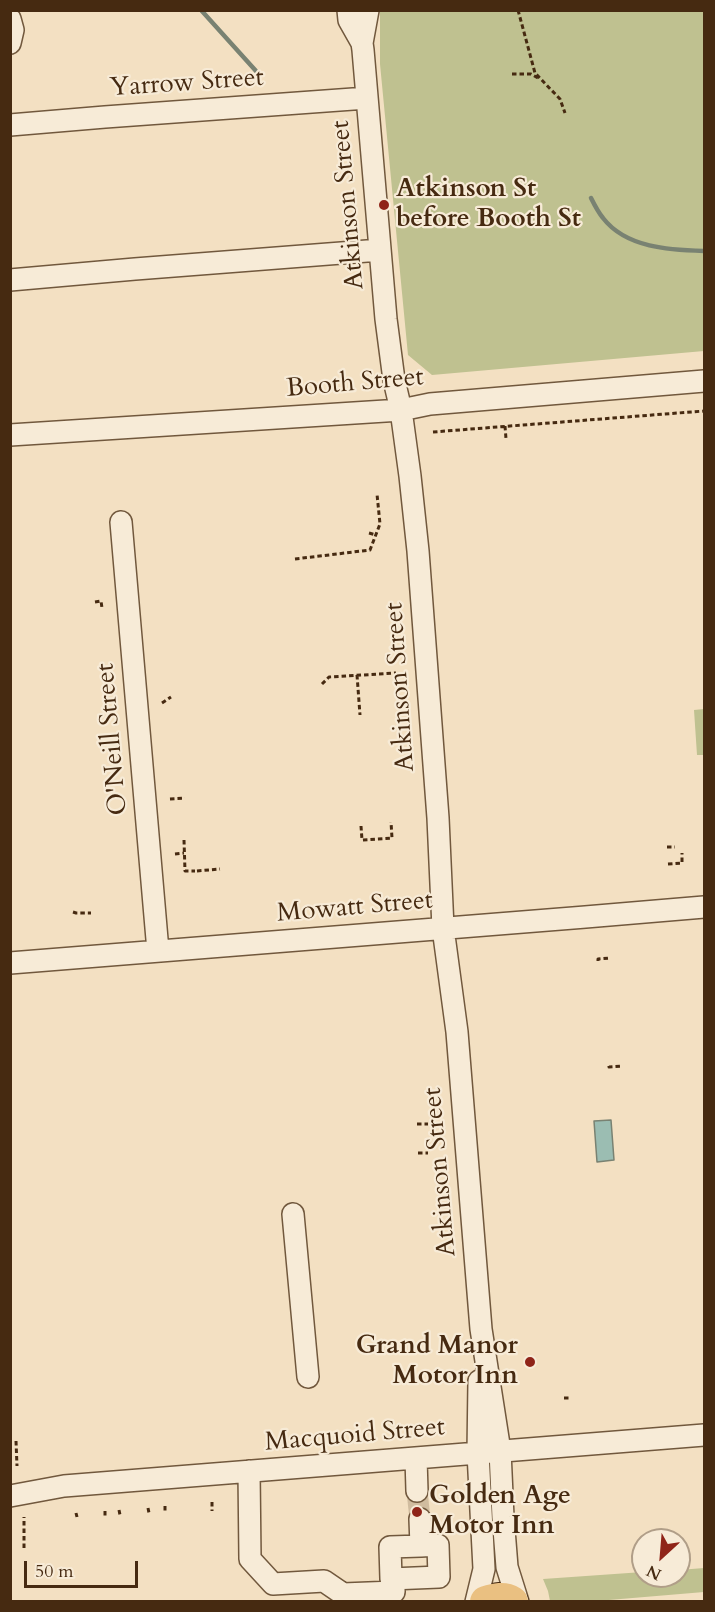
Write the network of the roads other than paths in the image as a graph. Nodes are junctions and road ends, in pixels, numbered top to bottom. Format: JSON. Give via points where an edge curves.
{"nodes":[{"id":1,"x":348,"y":10,"type":"edge"},
{"id":2,"x":368,"y":10,"type":"edge"},
{"id":3,"x":10,"y":19,"type":"edge"},
{"id":4,"x":10,"y":43,"type":"edge"},
{"id":5,"x":362,"y":43,"type":"junction"},
{"id":6,"x":367,"y":98,"type":"junction"},
{"id":7,"x":10,"y":125,"type":"edge"},
{"id":8,"x":380,"y":250,"type":"junction"},
{"id":9,"x":10,"y":280,"type":"edge"},
{"id":10,"x":705,"y":381,"type":"edge"},
{"id":11,"x":401,"y":410,"type":"junction"},
{"id":12,"x":10,"y":435,"type":"edge"},
{"id":13,"x":121,"y":522,"type":"dead end"},
{"id":14,"x":705,"y":907,"type":"edge"},
{"id":15,"x":443,"y":928,"type":"junction"},
{"id":16,"x":158,"y":951,"type":"junction"},
{"id":17,"x":10,"y":963,"type":"edge"},
{"id":18,"x":293,"y":1214,"type":"dead end"},
{"id":19,"x":481,"y":1329,"type":"junction"},
{"id":20,"x":308,"y":1377,"type":"dead end"},
{"id":21,"x":705,"y":1435,"type":"edge"},
{"id":22,"x":500,"y":1451,"type":"junction"},
{"id":23,"x":478,"y":1453,"type":"junction"},
{"id":24,"x":416,"y":1458,"type":"junction"},
{"id":25,"x":249,"y":1471,"type":"junction"},
{"id":26,"x":417,"y":1491,"type":"tunnel mouth"},
{"id":27,"x":10,"y":1496,"type":"edge"},
{"id":28,"x":420,"y":1519,"type":"tunnel mouth"},
{"id":29,"x":421,"y":1546,"type":"junction"},
{"id":30,"x":393,"y":1579,"type":"junction"},
{"id":31,"x":476,"y":1602,"type":"edge"},
{"id":32,"x":486,"y":1602,"type":"edge"},
{"id":33,"x":512,"y":1602,"type":"edge"},
{"id":34,"x":518,"y":1602,"type":"edge"}],
"edges":[{"from":1,"to":5,"type":"street","name":"Atkinson Street"},
{"from":2,"to":5,"type":"street","name":"Atkinson Street"},
{"from":3,"to":4,"type":"street"},
{"from":5,"to":6,"type":"street","name":"Atkinson Street"},
{"from":6,"to":7,"type":"street","name":"Yarrow Street"},
{"from":6,"to":8,"type":"street","name":"Atkinson Street"},
{"from":8,"to":9,"type":"street"},
{"from":8,"to":11,"type":"street","name":"Atkinson Street","via":[[387,329]]},
{"from":10,"to":11,"type":"street","name":"Booth Street"},
{"from":11,"to":12,"type":"street","name":"Booth Street"},
{"from":11,"to":15,"type":"street","name":"Atkinson Street","via":[[422,606]]},
{"from":13,"to":16,"type":"street","name":"O'Neill Street"},
{"from":14,"to":15,"type":"street","name":"Mowatt Street"},
{"from":15,"to":16,"type":"street","name":"Mowatt Street"},
{"from":15,"to":19,"type":"street","name":"Atkinson Street","via":[[457,1032]]},
{"from":16,"to":17,"type":"street","name":"Mowatt Street"},
{"from":18,"to":20,"type":"street"},
{"from":19,"to":22,"type":"street","name":"Atkinson Street"},
{"from":19,"to":23,"type":"street","name":"Atkinson Street"},
{"from":21,"to":22,"type":"street","name":"Macquoid Street"},
{"from":22,"to":23,"type":"street","name":"Macquoid Street"},
{"from":22,"to":34,"type":"street","name":"Atkinson Street","via":[[507,1567]]},
{"from":23,"to":24,"type":"street","name":"Macquoid Street"},
{"from":23,"to":31,"type":"street","name":"Atkinson Street","via":[[484,1569]]},
{"from":24,"to":25,"type":"street","name":"Macquoid Street"},
{"from":24,"to":26,"type":"street"},
{"from":25,"to":27,"type":"street","name":"Macquoid Street","via":[[64,1486]]},
{"from":25,"to":30,"type":"street","via":[[250,1559],[273,1584],[324,1581],[343,1594],[394,1592]]},
{"from":28,"to":29,"type":"street"},
{"from":29,"to":30,"type":"street","via":[[390,1547]]},
{"from":29,"to":30,"type":"street","via":[[438,1545],[439,1577]]},
{"from":32,"to":33,"type":"highway"}]}
